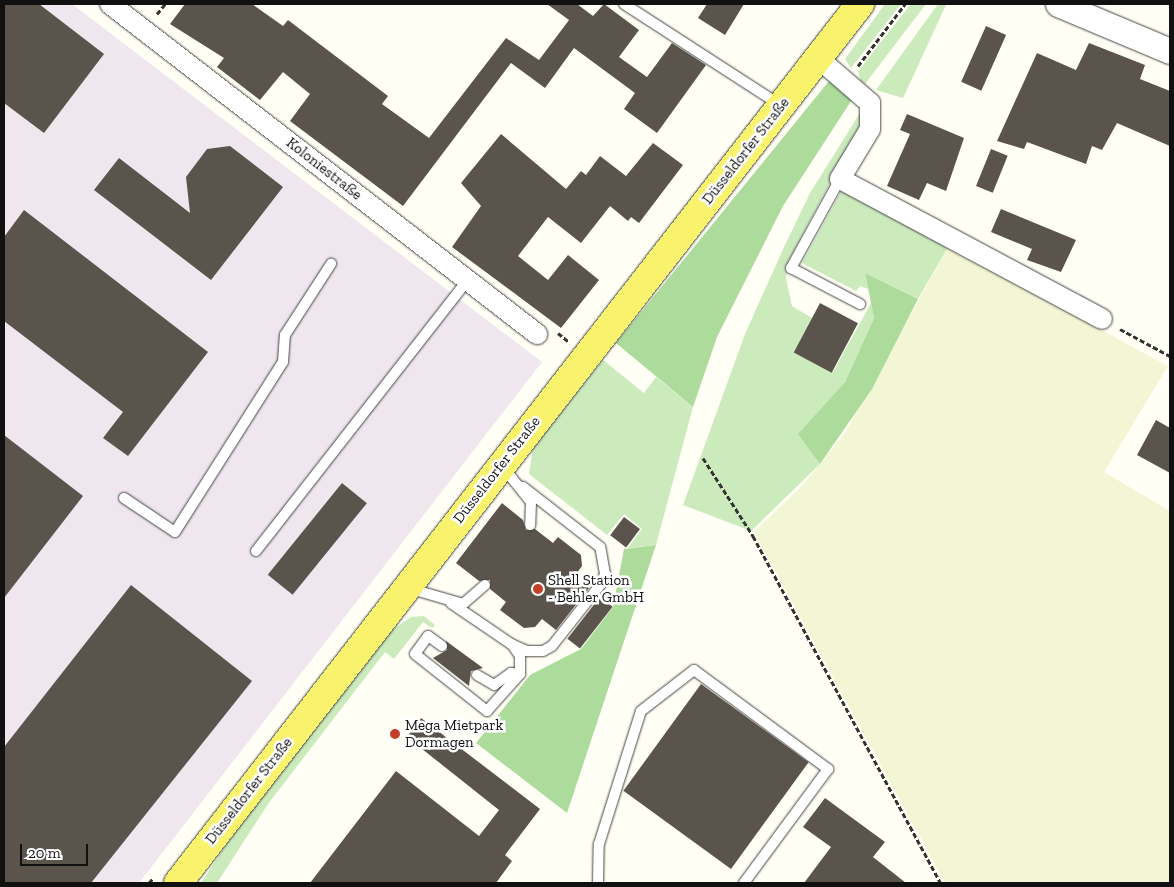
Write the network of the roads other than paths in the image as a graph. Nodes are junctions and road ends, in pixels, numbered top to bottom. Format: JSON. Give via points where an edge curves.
{"nodes":[{"id":1,"x":110,"y":4,"type":"edge"},
{"id":2,"x":624,"y":4,"type":"edge"},
{"id":3,"x":860,"y":4,"type":"edge"},
{"id":4,"x":1058,"y":4,"type":"edge"},
{"id":5,"x":1170,"y":51,"type":"edge"},
{"id":6,"x":818,"y":58,"type":"junction"},
{"id":7,"x":781,"y":106,"type":"junction"},
{"id":8,"x":840,"y":179,"type":"junction"},
{"id":9,"x":331,"y":264,"type":"dead end"},
{"id":10,"x":468,"y":280,"type":"junction"},
{"id":11,"x":860,"y":304,"type":"dead end"},
{"id":12,"x":1102,"y":319,"type":"road end"},
{"id":13,"x":537,"y":334,"type":"road end"},
{"id":14,"x":501,"y":465,"type":"junction"},
{"id":15,"x":523,"y":486,"type":"junction"},
{"id":16,"x":124,"y":498,"type":"dead end"},
{"id":17,"x":530,"y":525,"type":"dead end"},
{"id":18,"x":256,"y":551,"type":"dead end"},
{"id":19,"x":485,"y":585,"type":"dead end"},
{"id":20,"x":407,"y":588,"type":"junction"},
{"id":21,"x":452,"y":603,"type":"junction"},
{"id":22,"x":511,"y":644,"type":"junction"},
{"id":23,"x":442,"y":646,"type":"dead end"},
{"id":24,"x":520,"y":674,"type":"junction"},
{"id":25,"x":477,"y":675,"type":"dead end"},
{"id":26,"x":178,"y":883,"type":"edge"},
{"id":27,"x":598,"y":883,"type":"edge"},
{"id":28,"x":744,"y":883,"type":"edge"}],
"edges":[{"from":1,"to":10,"type":"street","name":"Koloniestraße"},
{"from":2,"to":7,"type":"lane"},
{"from":3,"to":6,"type":"main road","name":"Düsseldorfer Straße"},
{"from":4,"to":5,"type":"street"},
{"from":6,"to":7,"type":"main road","name":"Düsseldorfer Straße"},
{"from":6,"to":8,"type":"street","via":[[847,80],[870,104],[870,129]]},
{"from":7,"to":14,"type":"main road","name":"Düsseldorfer Straße"},
{"from":8,"to":11,"type":"lane","via":[[791,268]]},
{"from":8,"to":12,"type":"street"},
{"from":9,"to":16,"type":"lane","via":[[285,335],[283,362],[175,532]]},
{"from":10,"to":13,"type":"street","name":"Koloniestraße"},
{"from":10,"to":18,"type":"lane"},
{"from":14,"to":15,"type":"lane"},
{"from":14,"to":20,"type":"main road","name":"Düsseldorfer Straße"},
{"from":15,"to":17,"type":"lane","via":[[531,502]]},
{"from":15,"to":22,"type":"lane","via":[[594,540],[600,547],[605,574],[552,646],[527,652]]},
{"from":19,"to":21,"type":"lane","via":[[474,599]]},
{"from":20,"to":21,"type":"lane"},
{"from":20,"to":26,"type":"main road","name":"Düsseldorfer Straße"},
{"from":21,"to":22,"type":"lane"},
{"from":22,"to":24,"type":"lane","via":[[520,656]]},
{"from":23,"to":24,"type":"lane","via":[[428,636],[415,654],[487,711]]},
{"from":24,"to":25,"type":"lane","via":[[510,673],[494,685]]},
{"from":27,"to":28,"type":"lane","via":[[599,844],[641,711],[694,670],[828,769]]}]}
